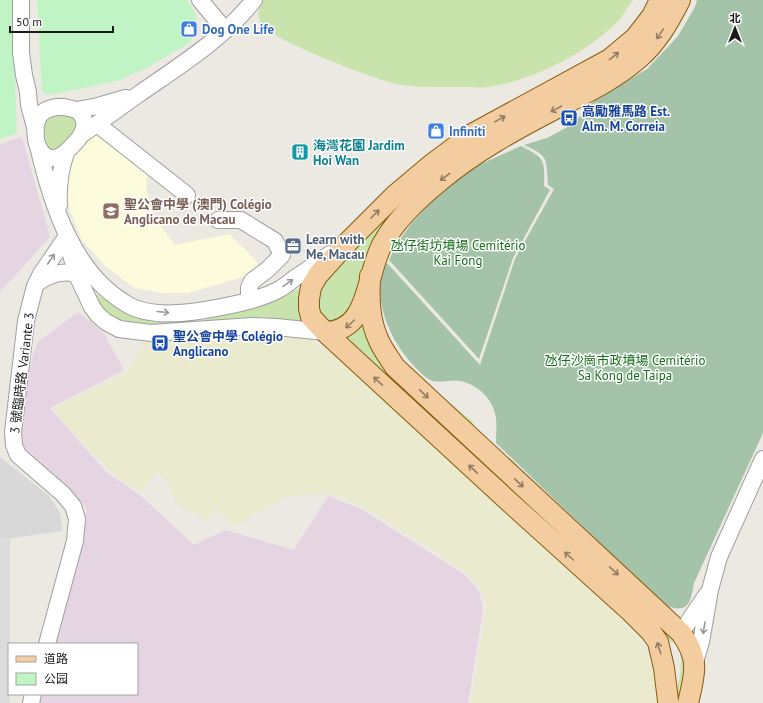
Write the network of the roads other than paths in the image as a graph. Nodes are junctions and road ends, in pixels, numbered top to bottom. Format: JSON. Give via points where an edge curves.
{"nodes":[{"id":1,"x":21,"y":0,"type":"edge"},
{"id":2,"x":200,"y":0,"type":"edge"},
{"id":3,"x":254,"y":0,"type":"edge"},
{"id":4,"x":660,"y":0,"type":"edge"},
{"id":5,"x":680,"y":0,"type":"edge"},
{"id":6,"x":225,"y":30,"type":"junction"},
{"id":7,"x":28,"y":92,"type":"junction"},
{"id":8,"x":139,"y":94,"type":"junction"},
{"id":9,"x":57,"y":107,"type":"junction"},
{"id":10,"x":77,"y":110,"type":"junction"},
{"id":11,"x":97,"y":124,"type":"junction"},
{"id":12,"x":81,"y":135,"type":"junction"},
{"id":13,"x":37,"y":138,"type":"junction"},
{"id":14,"x":66,"y":153,"type":"junction"},
{"id":15,"x":187,"y":195,"type":"dead end"},
{"id":16,"x":60,"y":216,"type":"junction"},
{"id":17,"x":218,"y":220,"type":"dead end"},
{"id":18,"x":67,"y":236,"type":"junction"},
{"id":19,"x":348,"y":242,"type":"junction"},
{"id":20,"x":76,"y":273,"type":"junction"},
{"id":21,"x":370,"y":276,"type":"junction"},
{"id":22,"x":37,"y":283,"type":"junction"},
{"id":23,"x":249,"y":301,"type":"junction"},
{"id":24,"x":125,"y":304,"type":"junction"},
{"id":25,"x":186,"y":313,"type":"junction"},
{"id":26,"x":191,"y":330,"type":"junction"},
{"id":27,"x":325,"y":332,"type":"junction"},
{"id":28,"x":763,"y":459,"type":"edge"},
{"id":29,"x":710,"y":590,"type":"junction"},
{"id":30,"x":681,"y":633,"type":"junction"},
{"id":31,"x":47,"y":643,"type":"edge"},
{"id":32,"x":694,"y":665,"type":"junction"},
{"id":33,"x":667,"y":702,"type":"edge"},
{"id":34,"x":688,"y":703,"type":"edge"}],
"edges":[{"from":1,"to":7,"type":"street","via":[[21,53]]},
{"from":2,"to":6,"type":"street"},
{"from":3,"to":6,"type":"street"},
{"from":19,"to":4,"type":"main road","one_way":true,"via":[[394,196],[472,134],[610,59],[635,38],[652,16]]},
{"from":5,"to":21,"type":"main road","one_way":true,"via":[[655,42],[617,75],[470,158],[439,181],[392,230],[377,253]]},
{"from":6,"to":8,"type":"street"},
{"from":7,"to":9,"type":"street","via":[[42,104]]},
{"from":7,"to":13,"type":"street"},
{"from":8,"to":10,"type":"street"},
{"from":8,"to":11,"type":"street"},
{"from":9,"to":10,"type":"street"},
{"from":9,"to":13,"type":"street","via":[[50,108],[40,115]]},
{"from":10,"to":12,"type":"street","via":[[84,121]]},
{"from":11,"to":12,"type":"street"},
{"from":11,"to":15,"type":"street"},
{"from":12,"to":14,"type":"street"},
{"from":13,"to":14,"type":"street","via":[[46,156],[53,158]]},
{"from":13,"to":16,"type":"street","via":[[47,180]]},
{"from":14,"to":16,"type":"street","via":[[60,179]]},
{"from":16,"to":18,"type":"street"},
{"from":17,"to":23,"type":"street","via":[[241,220],[275,241],[282,255],[252,280]]},
{"from":18,"to":20,"type":"street"},
{"from":22,"to":18,"type":"street","name":"3 號臨時路 Variante 3","one_way":true},
{"from":18,"to":24,"type":"street","via":[[92,275]]},
{"from":23,"to":19,"type":"street","one_way":true,"via":[[278,290]]},
{"from":19,"to":27,"type":"main road","via":[[318,275],[311,287],[308,309],[311,317]]},
{"from":20,"to":22,"type":"street","via":[[56,274]]},
{"from":20,"to":24,"type":"street","via":[[99,291]]},
{"from":20,"to":26,"type":"street","via":[[98,315],[119,329],[145,333]]},
{"from":21,"to":27,"type":"main road","one_way":true,"via":[[362,305],[351,324],[335,332]]},
{"from":21,"to":30,"type":"main road","one_way":true,"via":[[369,299],[374,329],[395,368]]},
{"from":22,"to":31,"type":"street","name":"3 號臨時路 Variante 3","via":[[26,321],[12,432],[14,445],[18,455],[63,494],[72,506],[76,519],[75,541]]},
{"from":23,"to":25,"type":"street"},
{"from":24,"to":25,"type":"street","one_way":true,"via":[[148,311]]},
{"from":25,"to":26,"type":"street","via":[[192,316],[196,323]]},
{"from":26,"to":27,"type":"street","via":[[252,326]]},
{"from":33,"to":27,"type":"main road","one_way":true,"via":[[664,668],[658,642],[651,632]]},
{"from":28,"to":29,"type":"street","via":[[720,557]]},
{"from":29,"to":30,"type":"street"},
{"from":29,"to":32,"type":"street","one_way":true,"via":[[701,642]]},
{"from":30,"to":32,"type":"main road","via":[[692,651]]},
{"from":30,"to":33,"type":"main road","via":[[676,644],[673,690]]},
{"from":32,"to":34,"type":"main road"}]}
